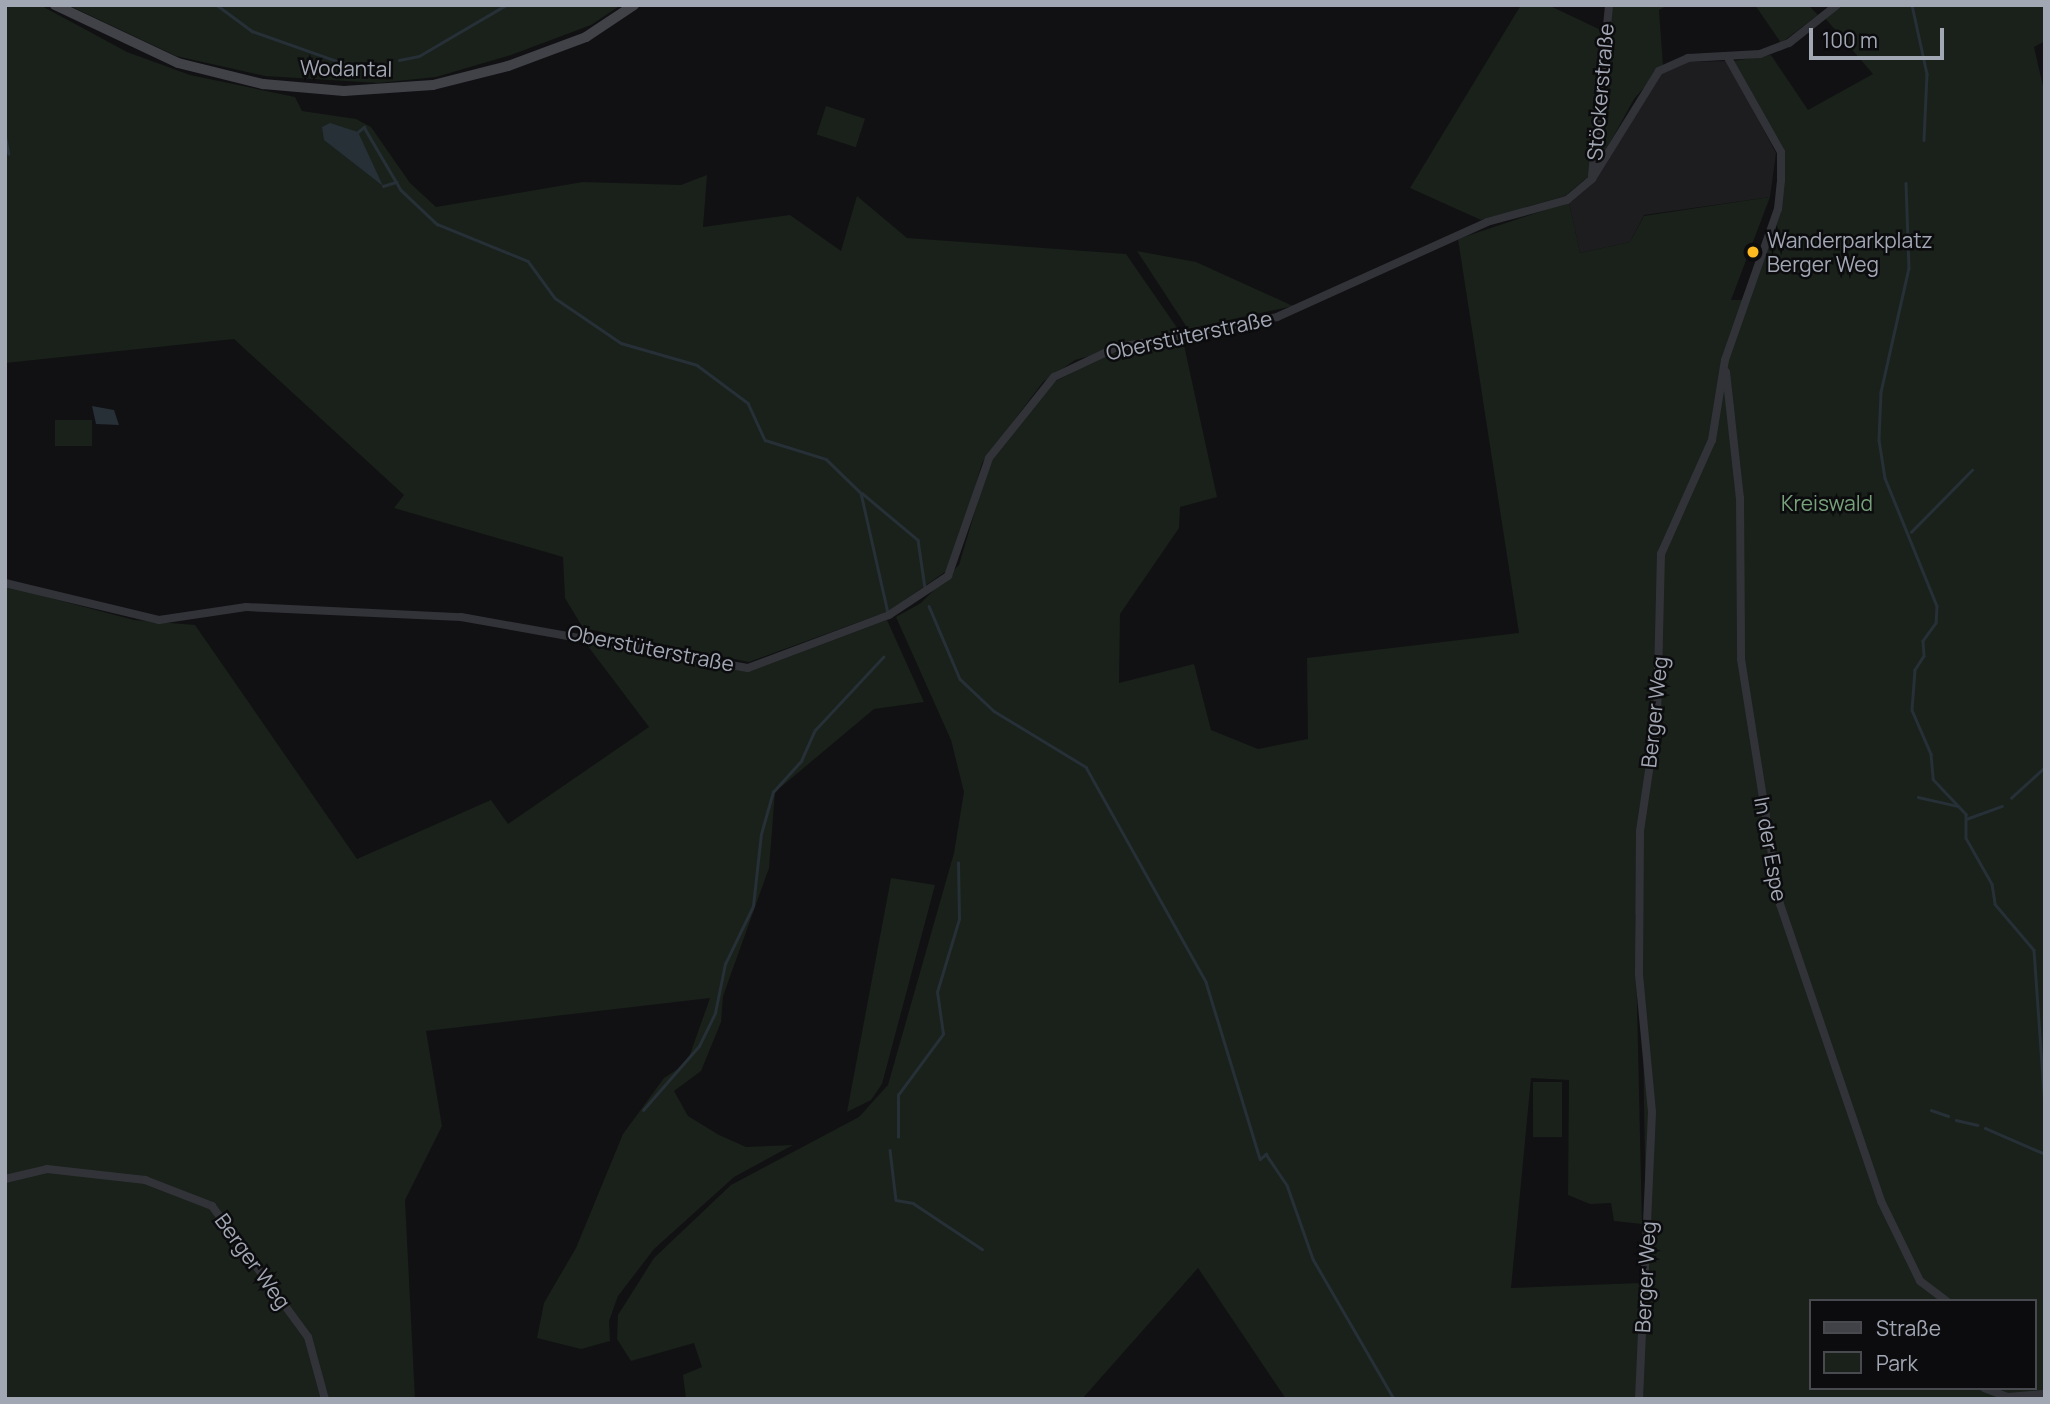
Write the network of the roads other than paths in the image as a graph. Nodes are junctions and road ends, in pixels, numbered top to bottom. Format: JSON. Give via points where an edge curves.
{"nodes":[{"id":1,"x":55,"y":5,"type":"edge"},
{"id":2,"x":634,"y":5,"type":"edge"},
{"id":3,"x":1609,"y":5,"type":"edge"},
{"id":4,"x":1837,"y":5,"type":"edge"},
{"id":5,"x":1728,"y":58,"type":"junction"},
{"id":6,"x":1592,"y":179,"type":"junction"},
{"id":7,"x":1725,"y":360,"type":"junction"},
{"id":8,"x":5,"y":583,"type":"edge"},
{"id":9,"x":5,"y":1179,"type":"edge"},
{"id":10,"x":1944,"y":1299,"type":"edge"},
{"id":11,"x":1989,"y":1390,"type":"edge"},
{"id":12,"x":2045,"y":1394,"type":"edge"},
{"id":13,"x":325,"y":1399,"type":"edge"},
{"id":14,"x":1639,"y":1399,"type":"edge"}],
"edges":[{"from":1,"to":2,"type":"main road","name":"Wodantal","via":[[178,63],[263,84],[344,91],[433,85],[508,66],[586,37]]},
{"from":3,"to":6,"type":"street","name":"Stöckerstraße"},
{"from":4,"to":5,"type":"street","name":"Oberstüterstraße","via":[[1790,43]]},
{"from":5,"to":6,"type":"street","name":"Oberstüterstraße","via":[[1688,58],[1659,71]]},
{"from":5,"to":7,"type":"street","name":"Berger Weg","via":[[1781,152],[1782,180],[1778,209]]},
{"from":6,"to":8,"type":"street","name":"Oberstüterstraße","via":[[1567,200],[1487,222],[1277,317],[1115,348],[1054,377],[989,458],[973,496],[964,544],[948,576],[889,615],[748,668],[461,617],[260,607],[178,621],[145,618]]},
{"from":7,"to":10,"type":"street","name":"In der Espe","via":[[1740,498],[1741,659],[1780,904],[1881,1201],[1920,1281]]},
{"from":7,"to":14,"type":"street","name":"Berger Weg","via":[[1712,440],[1661,554],[1657,717],[1640,831],[1639,974],[1652,1112]]},
{"from":9,"to":13,"type":"street","name":"Berger Weg","via":[[47,1169],[145,1180],[212,1206],[308,1337]]},
{"from":11,"to":12,"type":"street","via":[[2008,1397]]}]}
